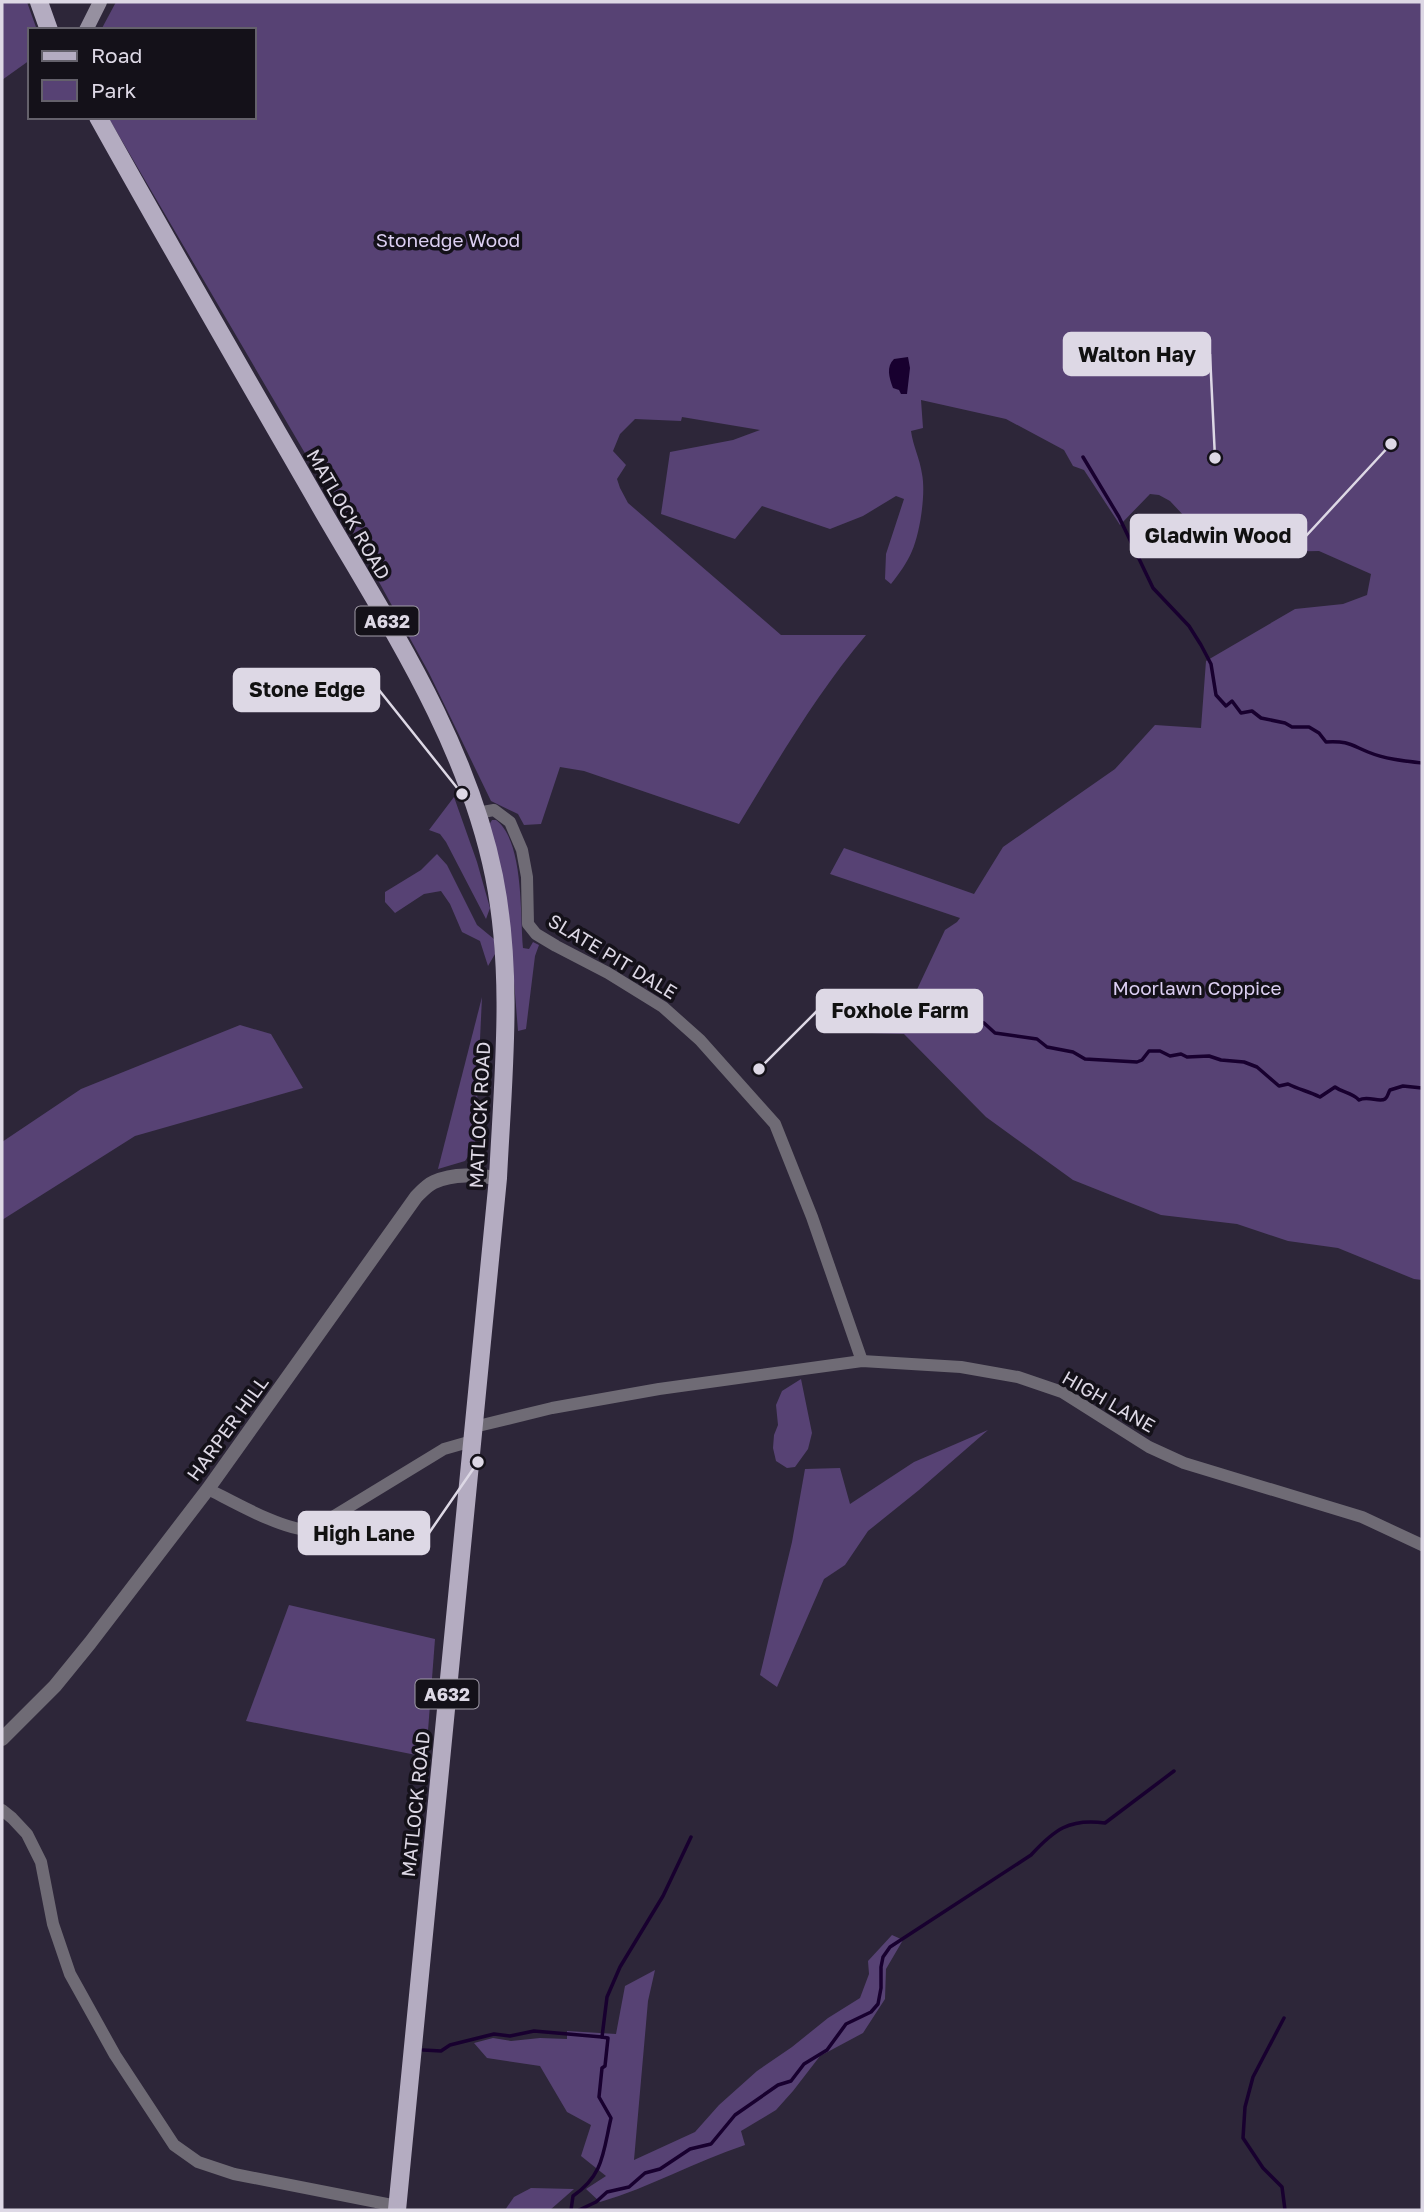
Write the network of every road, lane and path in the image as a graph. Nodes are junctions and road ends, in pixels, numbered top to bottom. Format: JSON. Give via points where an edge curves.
{"nodes":[{"id":1,"x":38,"y":2,"type":"edge"},
{"id":2,"x":100,"y":2,"type":"edge"},
{"id":3,"x":48,"y":28,"type":"edge"},
{"id":4,"x":87,"y":28,"type":"edge"},
{"id":5,"x":99,"y":119,"type":"edge"},
{"id":6,"x":477,"y":813,"type":"junction"},
{"id":7,"x":498,"y":1178,"type":"junction"},
{"id":8,"x":862,"y":1361,"type":"junction"},
{"id":9,"x":473,"y":1434,"type":"junction"},
{"id":10,"x":208,"y":1489,"type":"junction"},
{"id":11,"x":1422,"y":1545,"type":"edge"},
{"id":12,"x":2,"y":1739,"type":"edge"},
{"id":13,"x":2,"y":1810,"type":"edge"},
{"id":14,"x":397,"y":2208,"type":"edge"}],
"edges":[{"from":1,"to":3,"type":"main road"},
{"from":2,"to":4,"type":"main road"},
{"from":5,"to":6,"type":"main road","name":"MATLOCK ROAD","number":"A632","via":[[425,687]]},
{"from":6,"to":7,"type":"main road","name":"MATLOCK ROAD","number":"A632","via":[[494,875],[504,941],[506,1010]]},
{"from":6,"to":8,"type":"street","name":"SLATE PIT DALE","via":[[494,810],[510,822],[522,850],[531,930],[663,1007],[701,1040],[775,1124]]},
{"from":7,"to":9,"type":"main road","name":"MATLOCK ROAD","number":"A632"},
{"from":7,"to":10,"type":"street","name":"HARPER HILL","via":[[455,1177],[432,1183],[416,1198]]},
{"from":8,"to":9,"type":"street","name":"HIGH LANE","via":[[552,1408]]},
{"from":8,"to":11,"type":"street","name":"HIGH LANE","via":[[961,1367],[1018,1377],[1062,1392],[1149,1447],[1184,1463],[1362,1517]]},
{"from":9,"to":10,"type":"street","name":"HIGH LANE","via":[[311,1530],[300,1531]]},
{"from":9,"to":14,"type":"main road","name":"MATLOCK ROAD","number":"A632"},
{"from":10,"to":12,"type":"street","name":"HARPER HILL","via":[[55,1686]]},
{"from":13,"to":14,"type":"street","via":[[27,1834],[41,1862],[53,1924],[70,1974],[115,2055],[174,2145],[198,2162],[234,2174]]}]}
